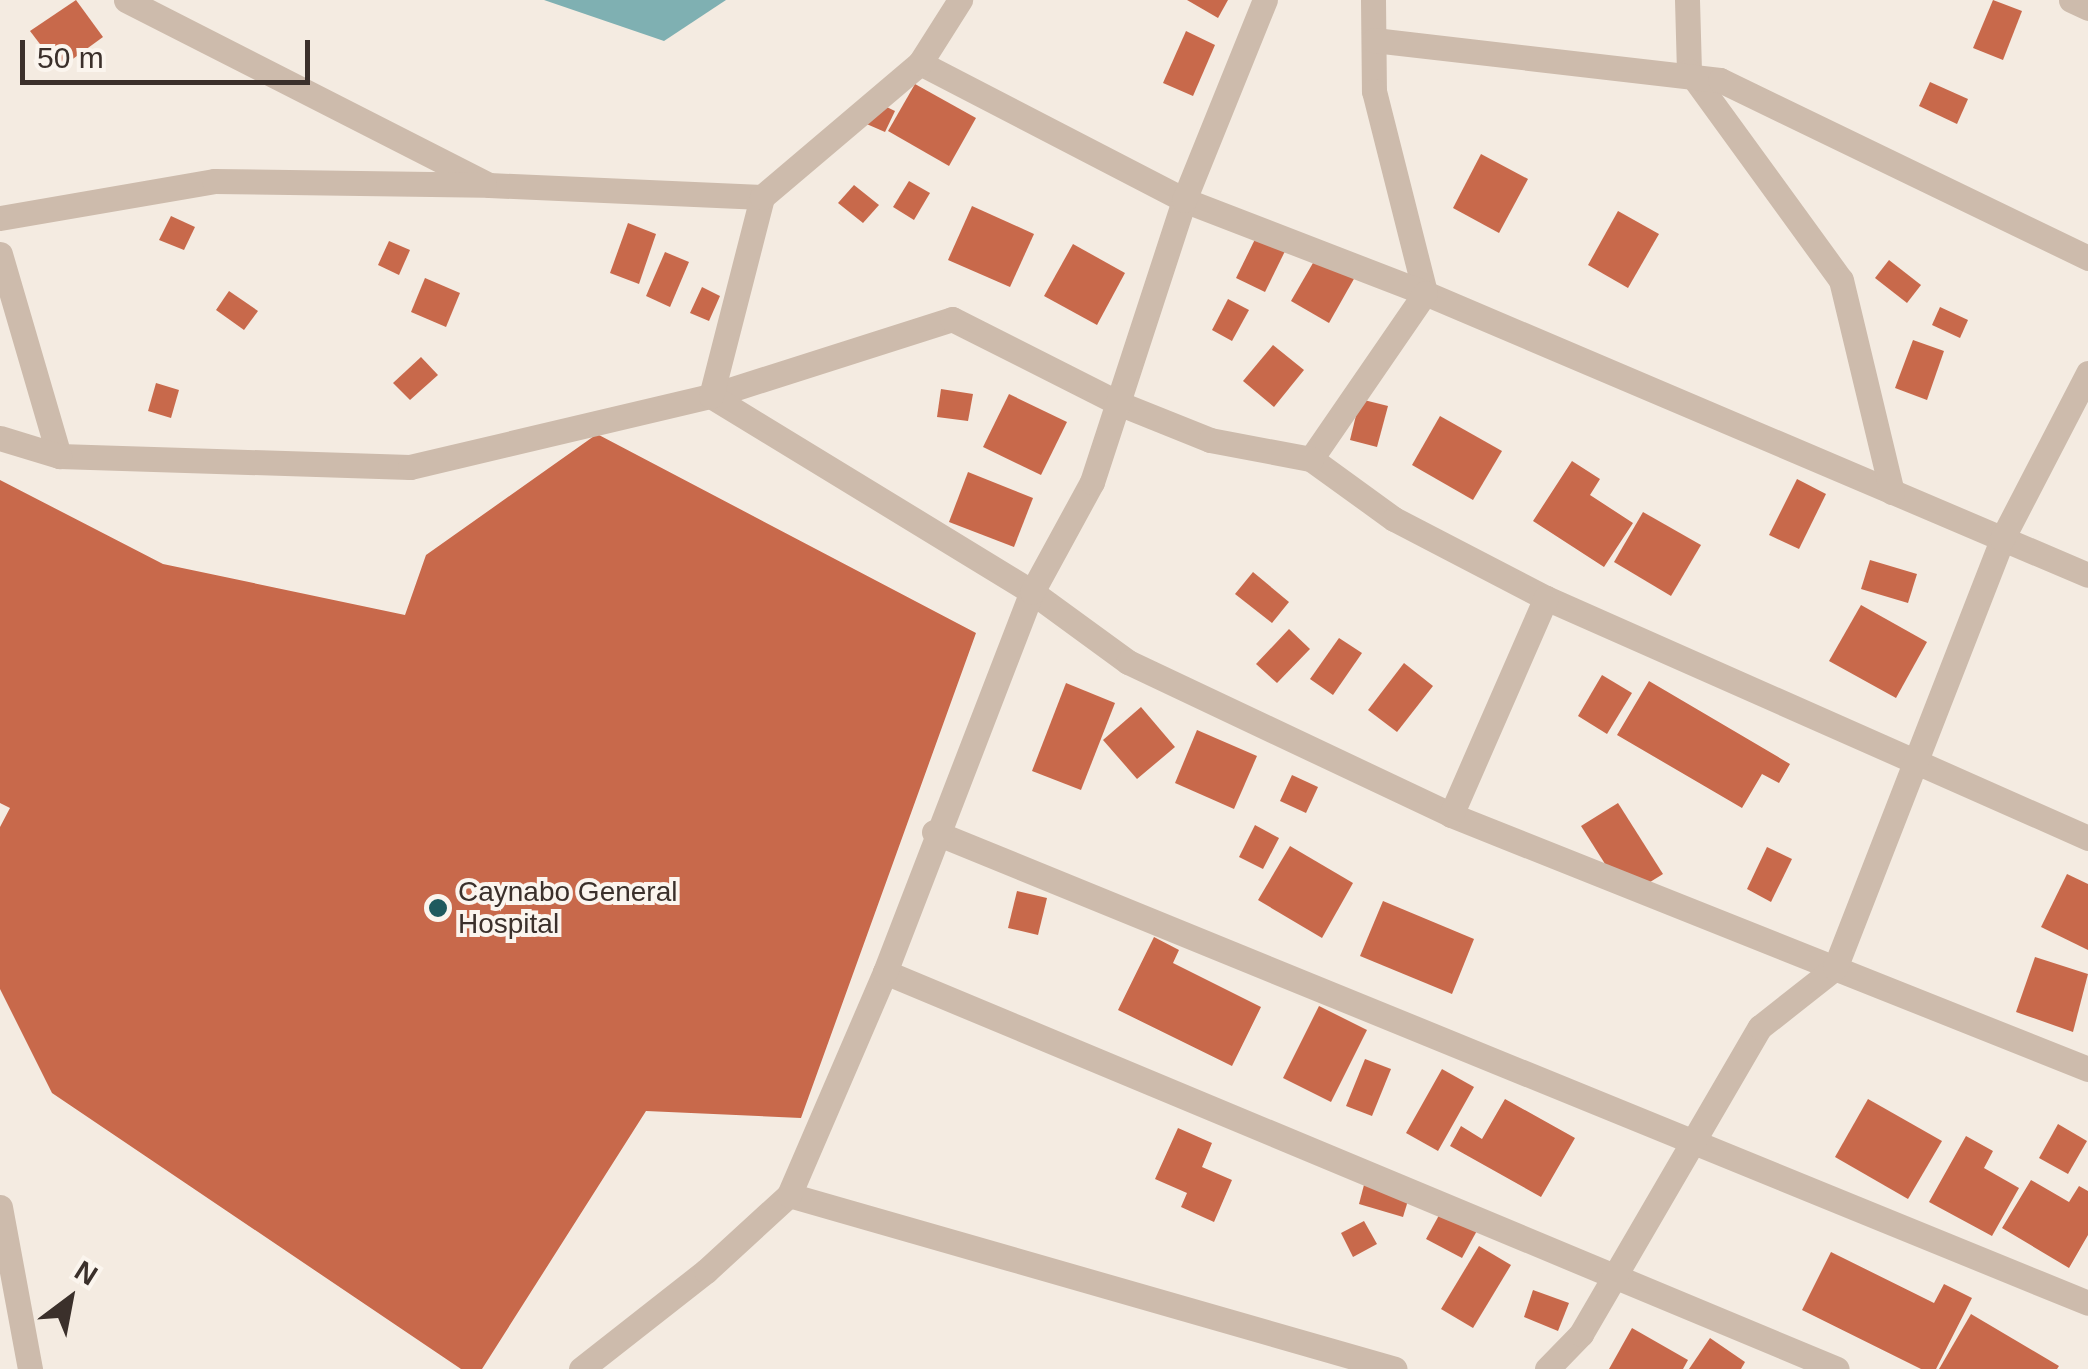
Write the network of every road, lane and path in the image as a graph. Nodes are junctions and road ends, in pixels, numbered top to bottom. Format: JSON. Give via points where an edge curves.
{"nodes":[{"id":1,"x":126,"y":0,"type":"edge"},
{"id":2,"x":960,"y":0,"type":"edge"},
{"id":3,"x":1265,"y":0,"type":"edge"},
{"id":4,"x":1373,"y":0,"type":"edge"},
{"id":5,"x":1687,"y":0,"type":"edge"},
{"id":6,"x":2071,"y":0,"type":"edge"},
{"id":7,"x":2088,"y":8,"type":"edge"},
{"id":8,"x":1374,"y":40,"type":"junction"},
{"id":9,"x":920,"y":63,"type":"junction"},
{"id":10,"x":1693,"y":76,"type":"junction"},
{"id":11,"x":488,"y":185,"type":"junction"},
{"id":12,"x":762,"y":197,"type":"junction"},
{"id":13,"x":1184,"y":200,"type":"junction"},
{"id":14,"x":0,"y":218,"type":"edge"},
{"id":15,"x":0,"y":254,"type":"edge"},
{"id":16,"x":2088,"y":258,"type":"edge"},
{"id":17,"x":1425,"y":294,"type":"junction"},
{"id":18,"x":2088,"y":373,"type":"edge"},
{"id":19,"x":711,"y":396,"type":"junction"},
{"id":20,"x":1118,"y":403,"type":"junction"},
{"id":21,"x":0,"y":438,"type":"edge"},
{"id":22,"x":59,"y":456,"type":"junction"},
{"id":23,"x":1311,"y":459,"type":"junction"},
{"id":24,"x":1892,"y":492,"type":"junction"},
{"id":25,"x":2002,"y":538,"type":"junction"},
{"id":26,"x":2088,"y":575,"type":"edge"},
{"id":27,"x":1032,"y":592,"type":"junction"},
{"id":28,"x":1546,"y":598,"type":"junction"},
{"id":29,"x":1914,"y":765,"type":"junction"},
{"id":30,"x":1451,"y":814,"type":"junction"},
{"id":31,"x":934,"y":832,"type":"junction"},
{"id":32,"x":2088,"y":838,"type":"edge"},
{"id":33,"x":1835,"y":968,"type":"junction"},
{"id":34,"x":885,"y":972,"type":"junction"},
{"id":35,"x":2088,"y":1069,"type":"edge"},
{"id":36,"x":1694,"y":1142,"type":"junction"},
{"id":37,"x":789,"y":1195,"type":"junction"},
{"id":38,"x":0,"y":1207,"type":"edge"},
{"id":39,"x":1614,"y":1276,"type":"junction"},
{"id":40,"x":2088,"y":1304,"type":"edge"},
{"id":41,"x":30,"y":1369,"type":"edge"},
{"id":42,"x":582,"y":1369,"type":"edge"},
{"id":43,"x":1395,"y":1369,"type":"edge"},
{"id":44,"x":1547,"y":1369,"type":"edge"},
{"id":45,"x":1837,"y":1369,"type":"edge"}],
"edges":[{"from":1,"to":11,"type":"street"},
{"from":2,"to":9,"type":"street"},
{"from":3,"to":13,"type":"street"},
{"from":4,"to":8,"type":"street"},
{"from":5,"to":10,"type":"street"},
{"from":6,"to":7,"type":"street"},
{"from":8,"to":10,"type":"street"},
{"from":8,"to":17,"type":"street","via":[[1374,91]]},
{"from":9,"to":12,"type":"street"},
{"from":9,"to":13,"type":"street"},
{"from":10,"to":16,"type":"street","via":[[1720,80]]},
{"from":10,"to":24,"type":"street","via":[[1841,280]]},
{"from":11,"to":12,"type":"street"},
{"from":11,"to":14,"type":"street","via":[[214,181]]},
{"from":12,"to":19,"type":"street"},
{"from":13,"to":17,"type":"street"},
{"from":13,"to":20,"type":"street"},
{"from":15,"to":22,"type":"street"},
{"from":17,"to":23,"type":"street"},
{"from":17,"to":24,"type":"street"},
{"from":18,"to":25,"type":"street"},
{"from":19,"to":20,"type":"street","via":[[952,319]]},
{"from":19,"to":22,"type":"street","via":[[410,467]]},
{"from":19,"to":27,"type":"street"},
{"from":20,"to":23,"type":"street","via":[[1210,440]]},
{"from":20,"to":27,"type":"street","via":[[1092,482]]},
{"from":21,"to":22,"type":"street"},
{"from":23,"to":28,"type":"street","via":[[1394,519]]},
{"from":24,"to":25,"type":"street"},
{"from":25,"to":26,"type":"street"},
{"from":25,"to":29,"type":"street"},
{"from":27,"to":30,"type":"street","via":[[1128,662]]},
{"from":27,"to":31,"type":"street"},
{"from":28,"to":29,"type":"street"},
{"from":28,"to":30,"type":"street"},
{"from":29,"to":32,"type":"street"},
{"from":29,"to":33,"type":"street"},
{"from":30,"to":33,"type":"street"},
{"from":31,"to":34,"type":"street"},
{"from":31,"to":36,"type":"street"},
{"from":33,"to":35,"type":"street"},
{"from":33,"to":36,"type":"street","via":[[1760,1028]]},
{"from":34,"to":37,"type":"street"},
{"from":34,"to":39,"type":"street"},
{"from":36,"to":39,"type":"street"},
{"from":36,"to":40,"type":"street"},
{"from":37,"to":42,"type":"street"},
{"from":37,"to":43,"type":"street"},
{"from":38,"to":41,"type":"street"},
{"from":39,"to":44,"type":"street","via":[[1580,1334]]},
{"from":39,"to":45,"type":"street"}]}
